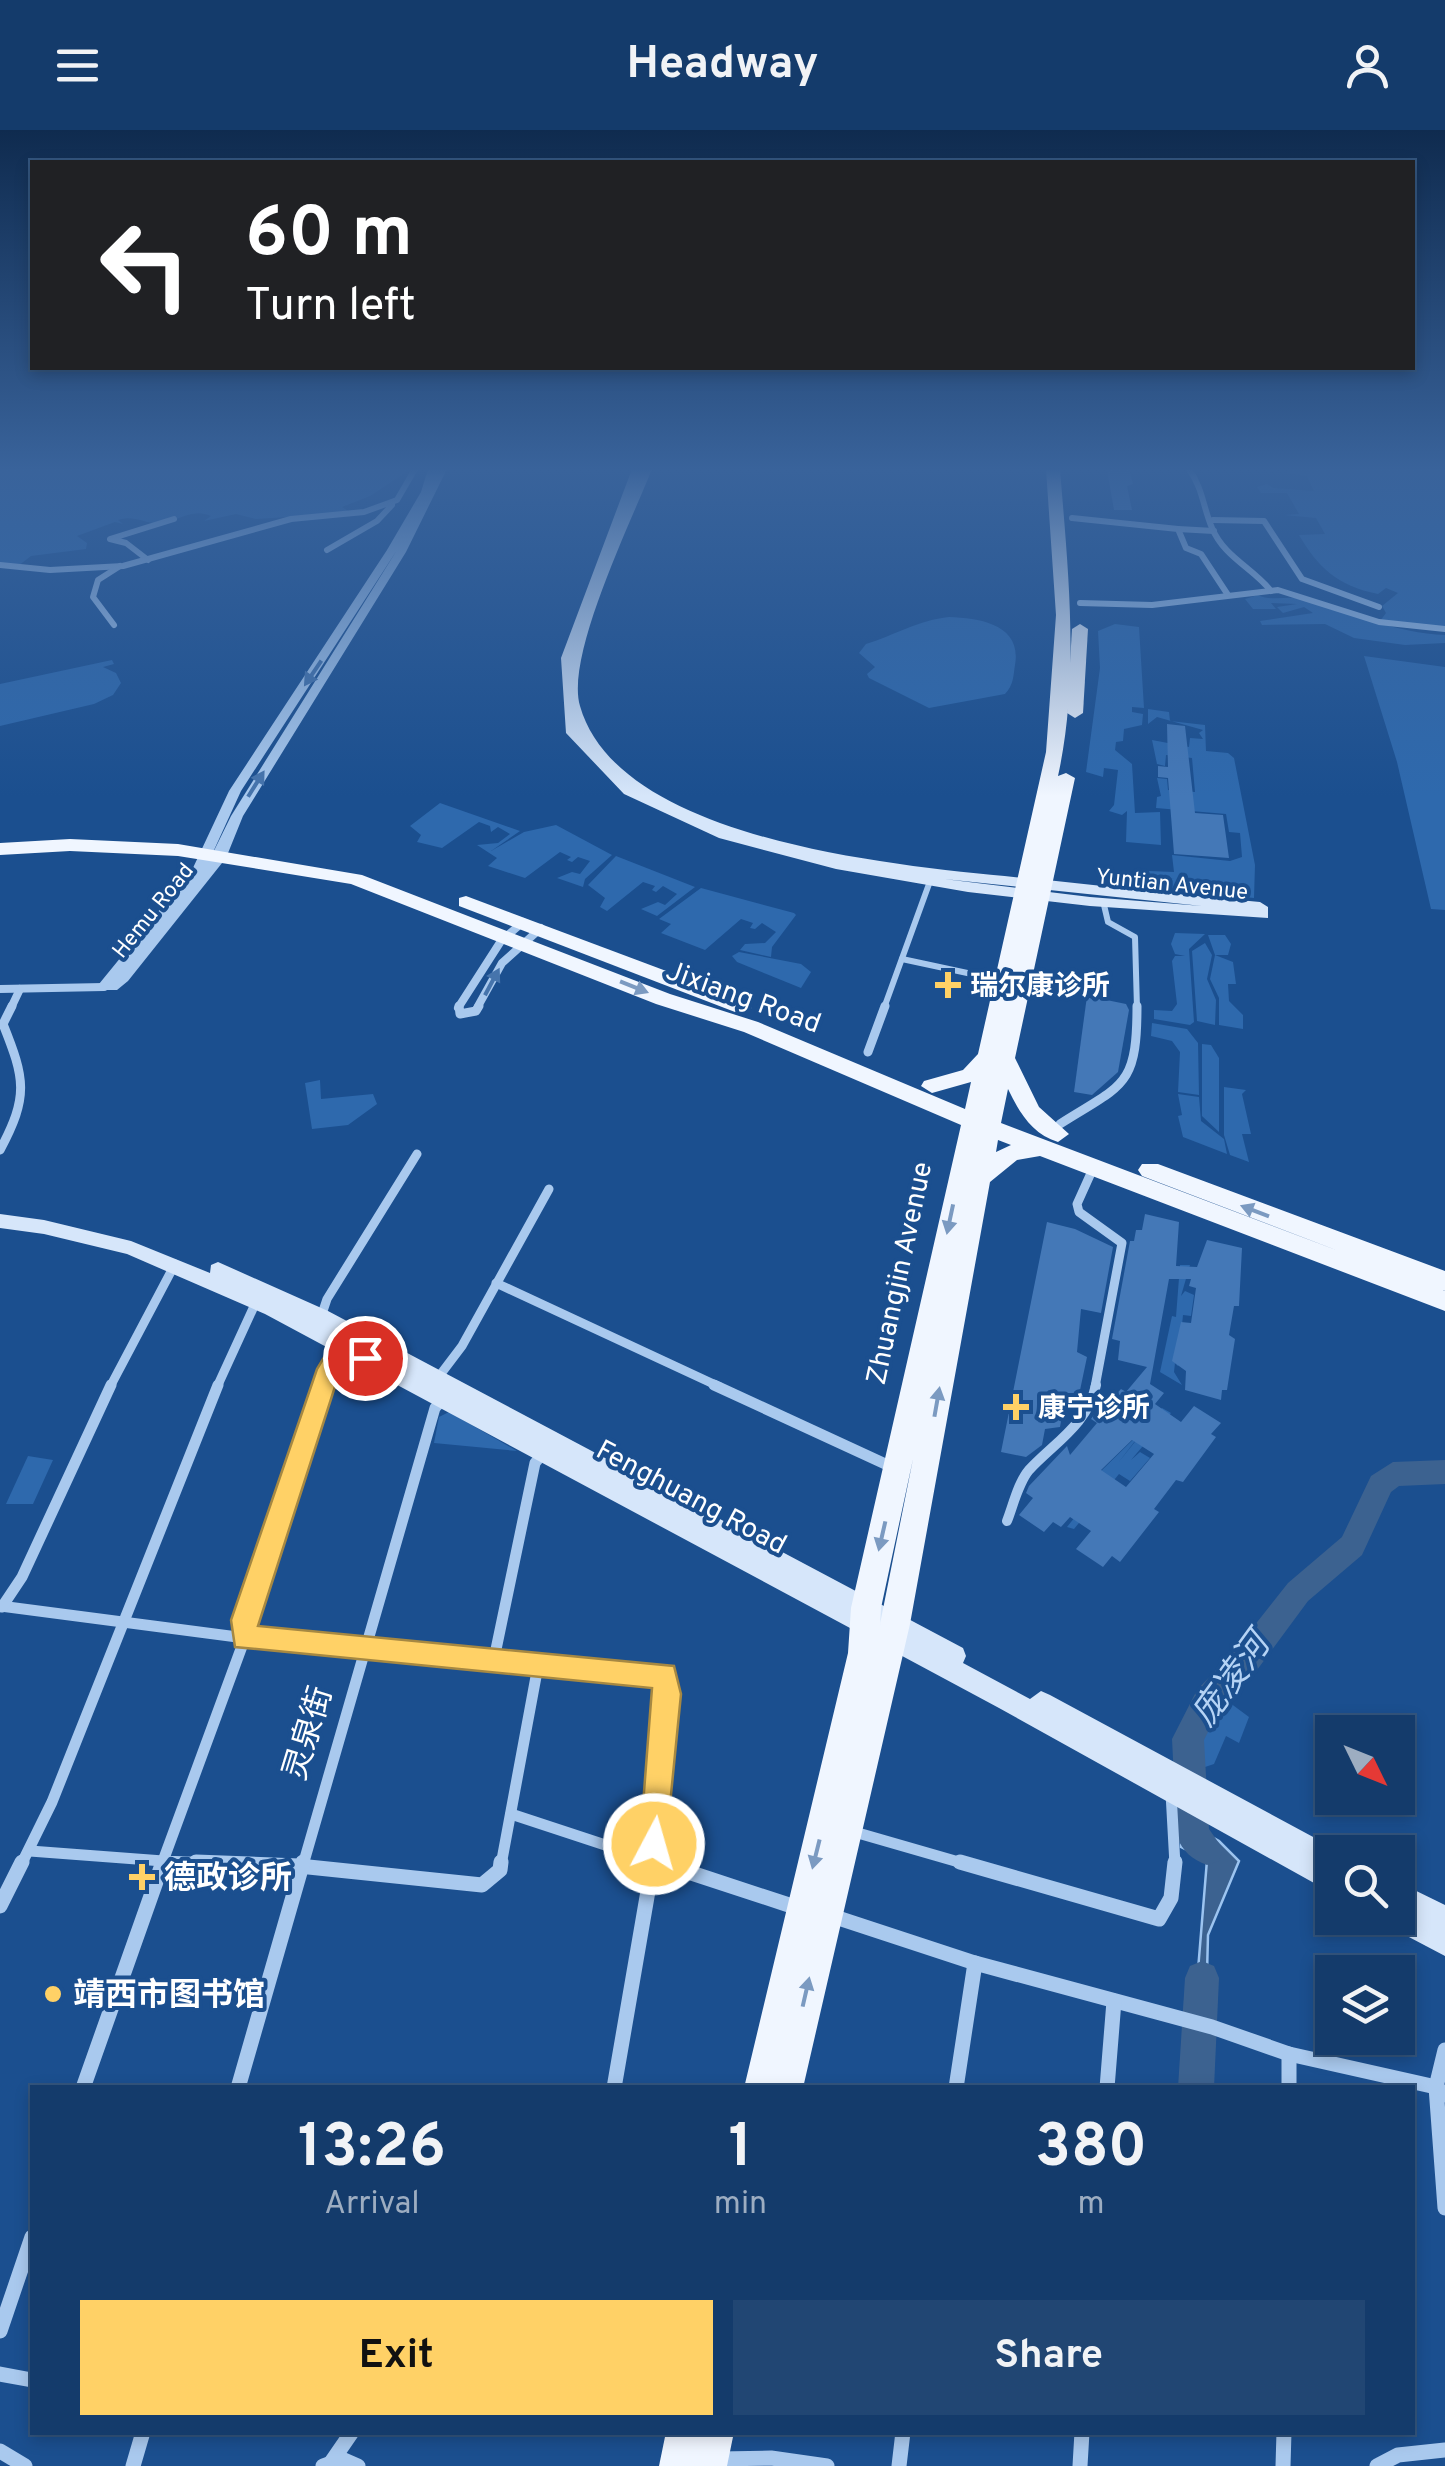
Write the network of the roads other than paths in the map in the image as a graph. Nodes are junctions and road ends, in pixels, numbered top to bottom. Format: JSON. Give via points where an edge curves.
{"nodes":[{"id":1,"x":101,"y":578,"type":"edge"},
{"id":2,"x":373,"y":578,"type":"edge"},
{"id":3,"x":385,"y":578,"type":"edge"},
{"id":4,"x":598,"y":578,"type":"edge"},
{"id":5,"x":607,"y":578,"type":"edge"},
{"id":6,"x":1062,"y":578,"type":"edge"},
{"id":7,"x":1078,"y":578,"type":"edge"},
{"id":8,"x":1217,"y":578,"type":"edge"},
{"id":9,"x":1260,"y":578,"type":"edge"},
{"id":10,"x":1301,"y":578,"type":"edge"},
{"id":11,"x":1270,"y":591,"type":"junction"},
{"id":12,"x":1228,"y":595,"type":"junction"},
{"id":13,"x":1080,"y":603,"type":"junction"},
{"id":14,"x":1379,"y":608,"type":"dead end"},
{"id":15,"x":114,"y":625,"type":"dead end"},
{"id":16,"x":1445,"y":630,"type":"edge"},
{"id":17,"x":1,"y":844,"type":"edge"},
{"id":18,"x":216,"y":848,"type":"junction"},
{"id":19,"x":929,"y":884,"type":"dead end"},
{"id":20,"x":1032,"y":888,"type":"junction"},
{"id":21,"x":1104,"y":905,"type":"dead end"},
{"id":22,"x":523,"y":932,"type":"junction"},
{"id":23,"x":902,"y":959,"type":"junction"},
{"id":24,"x":986,"y":977,"type":"dead end"},
{"id":25,"x":104,"y":987,"type":"joint"},
{"id":26,"x":0,"y":989,"type":"edge"},
{"id":27,"x":20,"y":989,"type":"junction"},
{"id":28,"x":868,"y":1052,"type":"dead end"},
{"id":29,"x":995,"y":1059,"type":"junction"},
{"id":30,"x":930,"y":1094,"type":"junction"},
{"id":31,"x":983,"y":1116,"type":"junction"},
{"id":32,"x":1054,"y":1135,"type":"junction"},
{"id":33,"x":0,"y":1150,"type":"edge"},
{"id":34,"x":417,"y":1154,"type":"dead end"},
{"id":35,"x":1091,"y":1173,"type":"dead end"},
{"id":36,"x":969,"y":1177,"type":"junction"},
{"id":37,"x":550,"y":1190,"type":"dead end"},
{"id":38,"x":0,"y":1211,"type":"edge"},
{"id":39,"x":0,"y":1222,"type":"edge"},
{"id":40,"x":175,"y":1264,"type":"junction"},
{"id":41,"x":1445,"y":1281,"type":"edge"},
{"id":42,"x":496,"y":1283,"type":"junction"},
{"id":43,"x":1445,"y":1301,"type":"edge"},
{"id":44,"x":256,"y":1302,"type":"junction"},
{"id":45,"x":321,"y":1316,"type":"junction"},
{"id":46,"x":344,"y":1345,"type":"junction"},
{"id":47,"x":440,"y":1389,"type":"junction"},
{"id":48,"x":543,"y":1453,"type":"junction"},
{"id":49,"x":898,"y":1470,"type":"junction"},
{"id":50,"x":1008,"y":1521,"type":"dead end"},
{"id":51,"x":1,"y":1606,"type":"edge"},
{"id":52,"x":864,"y":1618,"type":"junction"},
{"id":53,"x":120,"y":1624,"type":"junction"},
{"id":54,"x":892,"y":1632,"type":"junction"},
{"id":55,"x":245,"y":1638,"type":"junction"},
{"id":56,"x":363,"y":1651,"type":"junction"},
{"id":57,"x":494,"y":1659,"type":"junction"},
{"id":58,"x":538,"y":1666,"type":"junction"},
{"id":59,"x":1186,"y":1792,"type":"junction"},
{"id":60,"x":510,"y":1814,"type":"junction"},
{"id":61,"x":844,"y":1828,"type":"junction"},
{"id":62,"x":30,"y":1851,"type":"junction"},
{"id":63,"x":1315,"y":1854,"type":"edge"},
{"id":64,"x":652,"y":1858,"type":"junction"},
{"id":65,"x":163,"y":1862,"type":"junction"},
{"id":66,"x":299,"y":1866,"type":"junction"},
{"id":67,"x":1315,"y":1870,"type":"edge"},
{"id":68,"x":1415,"y":1905,"type":"edge"},
{"id":69,"x":0,"y":1906,"type":"edge"},
{"id":70,"x":813,"y":1912,"type":"junction"},
{"id":71,"x":1445,"y":1920,"type":"edge"},
{"id":72,"x":1415,"y":1925,"type":"edge"},
{"id":73,"x":1445,"y":1942,"type":"edge"},
{"id":74,"x":975,"y":1963,"type":"junction"},
{"id":75,"x":1114,"y":2001,"type":"junction"},
{"id":76,"x":1445,"y":2050,"type":"edge"},
{"id":77,"x":1289,"y":2054,"type":"junction"},
{"id":78,"x":84,"y":2085,"type":"edge"},
{"id":79,"x":239,"y":2085,"type":"edge"},
{"id":80,"x":614,"y":2085,"type":"edge"},
{"id":81,"x":763,"y":2085,"type":"edge"},
{"id":82,"x":785,"y":2085,"type":"edge"},
{"id":83,"x":956,"y":2085,"type":"edge"},
{"id":84,"x":1107,"y":2085,"type":"edge"},
{"id":85,"x":1289,"y":2085,"type":"edge"},
{"id":86,"x":1440,"y":2091,"type":"edge"},
{"id":87,"x":1445,"y":2208,"type":"edge"},
{"id":88,"x":30,"y":2244,"type":"edge"},
{"id":89,"x":0,"y":2332,"type":"edge"},
{"id":90,"x":0,"y":2374,"type":"edge"},
{"id":91,"x":30,"y":2380,"type":"edge"},
{"id":92,"x":142,"y":2435,"type":"edge"},
{"id":93,"x":350,"y":2435,"type":"edge"},
{"id":94,"x":903,"y":2435,"type":"edge"},
{"id":95,"x":1082,"y":2435,"type":"edge"},
{"id":96,"x":1284,"y":2435,"type":"edge"},
{"id":97,"x":1445,"y":2450,"type":"edge"},
{"id":98,"x":0,"y":2451,"type":"edge"},
{"id":99,"x":696,"y":2451,"type":"edge"},
{"id":100,"x":327,"y":2464,"type":"edge"},
{"id":101,"x":25,"y":2466,"type":"edge"},
{"id":102,"x":133,"y":2466,"type":"edge"},
{"id":103,"x":358,"y":2466,"type":"edge"},
{"id":104,"x":827,"y":2466,"type":"edge"},
{"id":105,"x":900,"y":2466,"type":"edge"},
{"id":106,"x":1080,"y":2466,"type":"edge"},
{"id":107,"x":1283,"y":2466,"type":"edge"},
{"id":108,"x":1377,"y":2466,"type":"edge"}],
"edges":[{"from":1,"to":15,"type":"street","via":[[93,596]]},
{"from":2,"to":18,"type":"street","name":"Hemu Road","one_way":true,"via":[[235,791]]},
{"from":18,"to":3,"type":"street","name":"Hemu Road","one_way":true},
{"from":4,"to":20,"type":"main road","name":"Yuntian Avenue","via":[[564,674],[567,718],[597,764],[654,808],[734,841],[877,872]]},
{"from":5,"to":20,"type":"main road","name":"Yuntian Avenue","via":[[573,670],[572,699],[577,719],[604,758],[658,800],[748,838]]},
{"from":6,"to":20,"type":"main road","name":"Zhuangjin Avenue","via":[[1062,685]]},
{"from":7,"to":13,"type":"main road","name":"Zhuangjin Avenue"},
{"from":8,"to":12,"type":"street"},
{"from":9,"to":11,"type":"street"},
{"from":10,"to":14,"type":"street"},
{"from":11,"to":12,"type":"street"},
{"from":11,"to":16,"type":"street","via":[[1379,622]]},
{"from":12,"to":13,"type":"street","via":[[1152,605]]},
{"from":13,"to":20,"type":"main road","name":"Zhuangjin Avenue","via":[[1080,681],[1070,755]]},
{"from":17,"to":18,"type":"main road","name":"Jixiang Road"},
{"from":18,"to":22,"type":"main road","name":"Jixiang Road","via":[[354,879]]},
{"from":18,"to":25,"type":"street","name":"Hemu Road"},
{"from":19,"to":23,"type":"street"},
{"from":20,"to":20,"type":"main road","name":"Yuntian Avenue","via":[[1262,914],[1260,907]]},
{"from":20,"to":29,"type":"main road","name":"Zhuangjin Avenue"},
{"from":21,"to":32,"type":"street","via":[[1108,922],[1135,937],[1136,1019],[1127,1076]]},
{"from":22,"to":22,"type":"street","one_way":true,"via":[[458,1008],[460,1014],[476,1011]]},
{"from":22,"to":30,"type":"main road","name":"Jixiang Road"},
{"from":23,"to":24,"type":"street"},
{"from":23,"to":28,"type":"street"},
{"from":25,"to":27,"type":"street"},
{"from":26,"to":27,"type":"street"},
{"from":27,"to":33,"type":"street","via":[[3,1024],[26,1097]]},
{"from":29,"to":30,"type":"main road"},
{"from":29,"to":31,"type":"main road","name":"Zhuangjin Avenue"},
{"from":29,"to":32,"type":"main road"},
{"from":30,"to":31,"type":"main road","name":"Jixiang Road"},
{"from":30,"to":36,"type":"main road"},
{"from":31,"to":32,"type":"main road","name":"Jixiang Road"},
{"from":31,"to":36,"type":"main road","name":"Zhuangjin Avenue"},
{"from":32,"to":36,"type":"main road"},
{"from":41,"to":32,"type":"main road","name":"Jixiang Road","one_way":true},
{"from":32,"to":43,"type":"main road","name":"Jixiang Road"},
{"from":34,"to":45,"type":"street"},
{"from":35,"to":50,"type":"street","via":[[1079,1212],[1122,1243],[1092,1399],[1074,1428],[1026,1473]]},
{"from":36,"to":49,"type":"main road","name":"Zhuangjin Avenue","one_way":true},
{"from":54,"to":36,"type":"main road","name":"Zhuangjin Avenue","one_way":true},
{"from":37,"to":42,"type":"street","name":"灵泉街"},
{"from":38,"to":45,"type":"main road","name":"Fenghuang Road","via":[[96,1228],[160,1248]]},
{"from":39,"to":40,"type":"main road","name":"Fenghuang Road","via":[[82,1234]]},
{"from":40,"to":44,"type":"main road","name":"Fenghuang Road"},
{"from":40,"to":51,"type":"street","via":[[134,1336],[22,1577]]},
{"from":42,"to":47,"type":"street","name":"灵泉街"},
{"from":42,"to":49,"type":"street"},
{"from":44,"to":46,"type":"main road","name":"Fenghuang Road"},
{"from":44,"to":53,"type":"street"},
{"from":45,"to":47,"type":"main road","name":"Fenghuang Road"},
{"from":46,"to":47,"type":"main road","name":"Fenghuang Road"},
{"from":46,"to":55,"type":"street","via":[[329,1369],[256,1584]]},
{"from":47,"to":48,"type":"main road","name":"Fenghuang Road"},
{"from":47,"to":52,"type":"main road","name":"Fenghuang Road"},
{"from":47,"to":56,"type":"street","name":"灵泉街"},
{"from":48,"to":52,"type":"main road","name":"Fenghuang Road"},
{"from":48,"to":57,"type":"street","via":[[535,1463]]},
{"from":49,"to":52,"type":"main road","name":"Zhuangjin Avenue","one_way":true},
{"from":51,"to":53,"type":"street"},
{"from":52,"to":54,"type":"main road","name":"Fenghuang Road"},
{"from":52,"to":70,"type":"main road","name":"Zhuangjin Avenue","one_way":true},
{"from":53,"to":55,"type":"street"},
{"from":53,"to":62,"type":"street"},
{"from":54,"to":59,"type":"main road","name":"Fenghuang Road"},
{"from":54,"to":61,"type":"main road","name":"Zhuangjin Avenue"},
{"from":55,"to":56,"type":"street"},
{"from":55,"to":65,"type":"street"},
{"from":56,"to":57,"type":"street"},
{"from":56,"to":66,"type":"street","name":"灵泉街"},
{"from":57,"to":58,"type":"street"},
{"from":58,"to":60,"type":"street"},
{"from":58,"to":64,"type":"street","via":[[650,1672],[668,1682]]},
{"from":59,"to":61,"type":"street","via":[[1171,1905],[1160,1919]]},
{"from":59,"to":63,"type":"main road","name":"Fenghuang Road"},
{"from":59,"to":67,"type":"main road","name":"Fenghuang Road"},
{"from":60,"to":64,"type":"street"},
{"from":60,"to":66,"type":"street","via":[[500,1870],[482,1885]]},
{"from":61,"to":70,"type":"main road","name":"Zhuangjin Avenue"},
{"from":62,"to":65,"type":"street"},
{"from":62,"to":69,"type":"street"},
{"from":64,"to":70,"type":"street"},
{"from":64,"to":80,"type":"street"},
{"from":65,"to":66,"type":"street"},
{"from":65,"to":78,"type":"street"},
{"from":66,"to":79,"type":"street","name":"灵泉街"},
{"from":68,"to":71,"type":"main road"},
{"from":70,"to":74,"type":"street"},
{"from":70,"to":81,"type":"main road","name":"Zhuangjin Avenue"},
{"from":82,"to":70,"type":"main road","name":"Zhuangjin Avenue","one_way":true},
{"from":72,"to":73,"type":"main road"},
{"from":74,"to":75,"type":"street"},
{"from":74,"to":83,"type":"street"},
{"from":75,"to":77,"type":"street"},
{"from":75,"to":84,"type":"street"},
{"from":76,"to":86,"type":"street"},
{"from":77,"to":85,"type":"street"},
{"from":77,"to":86,"type":"street"},
{"from":86,"to":87,"type":"street"},
{"from":88,"to":89,"type":"street"},
{"from":90,"to":91,"type":"street"},
{"from":92,"to":102,"type":"street"},
{"from":93,"to":100,"type":"street"},
{"from":94,"to":105,"type":"street"},
{"from":95,"to":106,"type":"street"},
{"from":96,"to":107,"type":"street"},
{"from":97,"to":108,"type":"street","via":[[1398,2455]]},
{"from":98,"to":101,"type":"street"},
{"from":99,"to":104,"type":"street"},
{"from":100,"to":103,"type":"street"}]}
